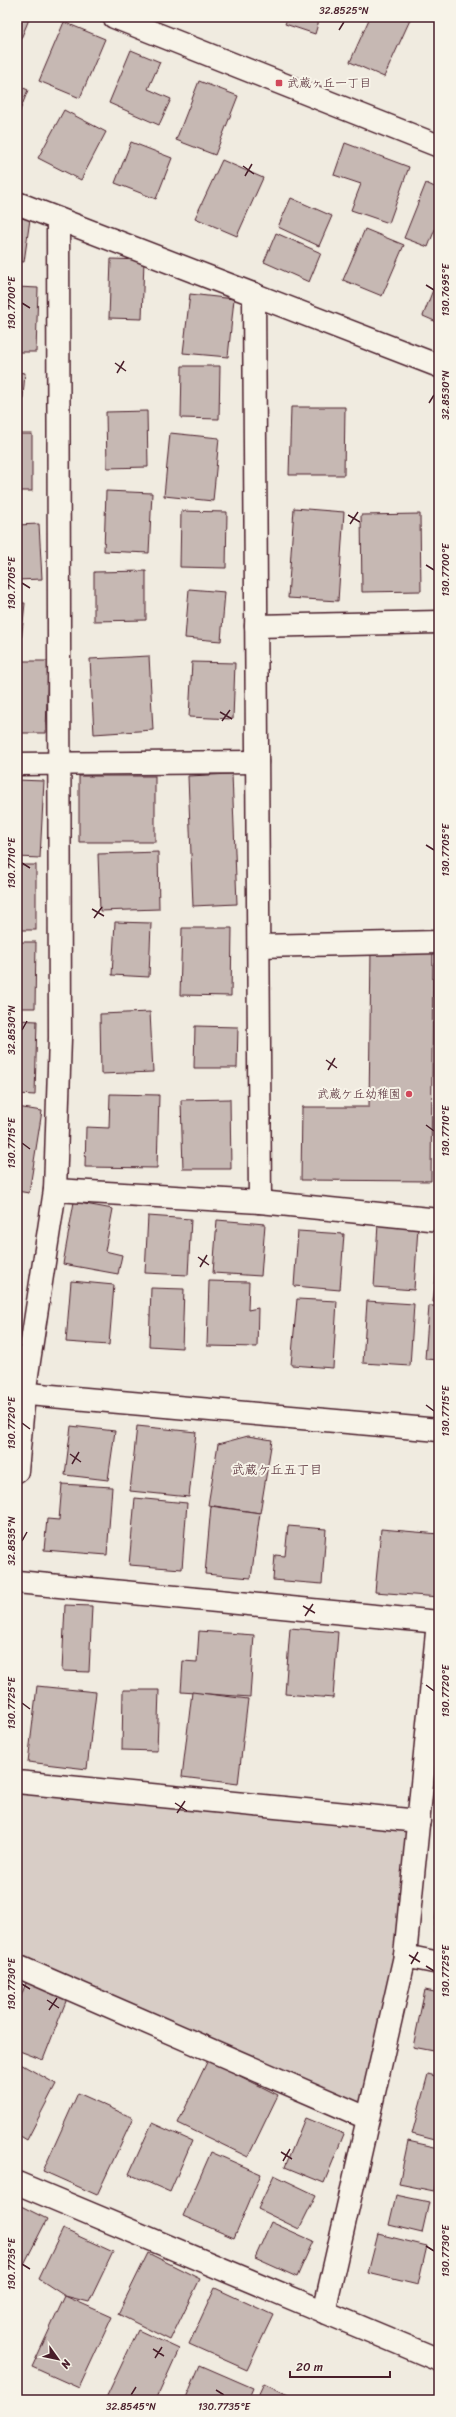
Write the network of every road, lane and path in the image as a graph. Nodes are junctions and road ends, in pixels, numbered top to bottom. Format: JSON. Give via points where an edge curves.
{"nodes":[{"id":1,"x":114,"y":17,"type":"edge"},
{"id":2,"x":439,"y":146,"type":"edge"},
{"id":3,"x":17,"y":203,"type":"edge"},
{"id":4,"x":58,"y":219,"type":"junction"},
{"id":5,"x":254,"y":294,"type":"junction"},
{"id":6,"x":439,"y":366,"type":"edge"},
{"id":7,"x":439,"y":622,"type":"edge"},
{"id":8,"x":256,"y":626,"type":"junction"},
{"id":9,"x":257,"y":762,"type":"junction"},
{"id":10,"x":17,"y":764,"type":"edge"},
{"id":11,"x":59,"y":765,"type":"junction"},
{"id":12,"x":439,"y":942,"type":"edge"},
{"id":13,"x":259,"y":946,"type":"junction"},
{"id":14,"x":55,"y":1190,"type":"junction"},
{"id":15,"x":260,"y":1202,"type":"junction"},
{"id":16,"x":439,"y":1220,"type":"edge"},
{"id":17,"x":20,"y":1393,"type":"edge"},
{"id":18,"x":439,"y":1430,"type":"edge"},
{"id":19,"x":17,"y":1471,"type":"edge"},
{"id":20,"x":17,"y":1582,"type":"edge"},
{"id":21,"x":439,"y":1622,"type":"edge"},
{"id":22,"x":17,"y":1782,"type":"edge"},
{"id":23,"x":419,"y":1821,"type":"junction"},
{"id":24,"x":405,"y":1956,"type":"junction"},
{"id":25,"x":439,"y":1962,"type":"edge"},
{"id":26,"x":17,"y":1966,"type":"edge"},
{"id":27,"x":367,"y":2118,"type":"junction"},
{"id":28,"x":17,"y":2183,"type":"edge"},
{"id":29,"x":324,"y":2312,"type":"junction"},
{"id":30,"x":439,"y":2360,"type":"edge"}],
"edges":[{"from":1,"to":2,"type":"street"},
{"from":3,"to":4,"type":"street"},
{"from":4,"to":5,"type":"street"},
{"from":4,"to":11,"type":"street"},
{"from":5,"to":6,"type":"street"},
{"from":5,"to":8,"type":"street"},
{"from":7,"to":8,"type":"street"},
{"from":8,"to":9,"type":"street"},
{"from":9,"to":11,"type":"street"},
{"from":9,"to":13,"type":"street"},
{"from":10,"to":11,"type":"street"},
{"from":11,"to":14,"type":"street","via":[[60,1038]]},
{"from":12,"to":13,"type":"street"},
{"from":13,"to":15,"type":"street"},
{"from":14,"to":15,"type":"street"},
{"from":14,"to":17,"type":"street"},
{"from":15,"to":16,"type":"street"},
{"from":17,"to":18,"type":"street"},
{"from":17,"to":19,"type":"street"},
{"from":20,"to":21,"type":"street"},
{"from":21,"to":23,"type":"street"},
{"from":22,"to":23,"type":"street"},
{"from":23,"to":24,"type":"street"},
{"from":24,"to":25,"type":"street"},
{"from":24,"to":27,"type":"street"},
{"from":26,"to":27,"type":"street"},
{"from":27,"to":29,"type":"street"},
{"from":28,"to":29,"type":"street"},
{"from":29,"to":30,"type":"street"}]}
